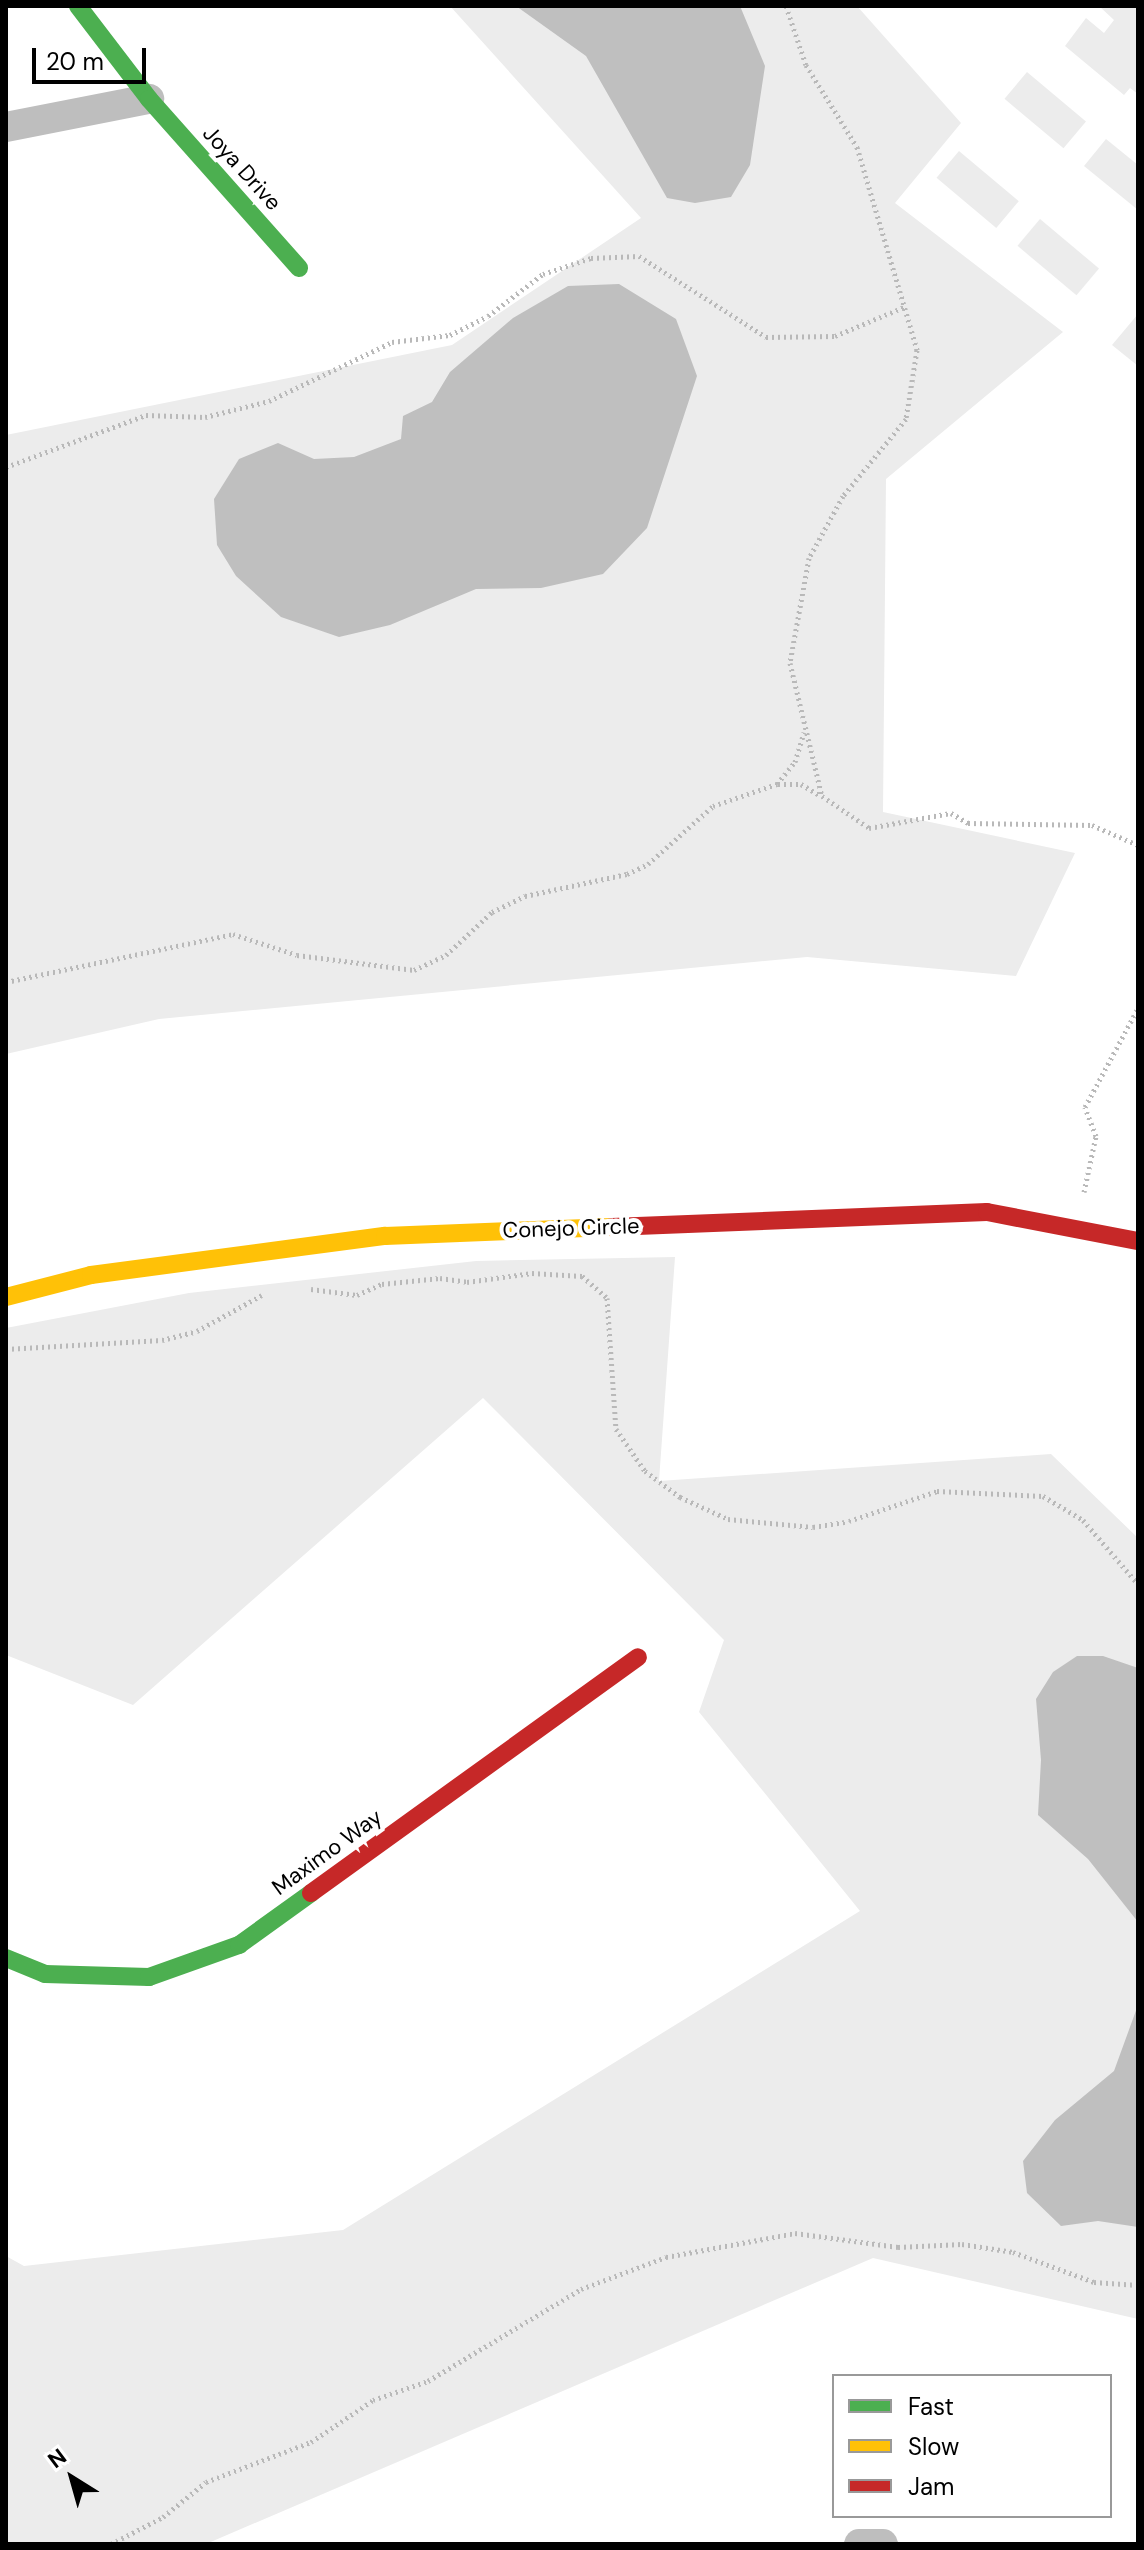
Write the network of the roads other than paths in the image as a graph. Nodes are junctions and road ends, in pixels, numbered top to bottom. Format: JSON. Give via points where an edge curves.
{"nodes":[{"id":1,"x":78,"y":6,"type":"edge"},
{"id":2,"x":149,"y":99,"type":"junction"},
{"id":3,"x":6,"y":127,"type":"edge"},
{"id":4,"x":299,"y":268,"type":"dead end"},
{"id":5,"x":1138,"y":1241,"type":"edge"},
{"id":6,"x":6,"y":1297,"type":"edge"},
{"id":7,"x":638,"y":1657,"type":"dead end"},
{"id":8,"x":6,"y":1958,"type":"edge"},
{"id":9,"x":859,"y":2544,"type":"edge"},
{"id":10,"x":883,"y":2544,"type":"edge"}],
"edges":[{"from":1,"to":2,"type":"street","name":"Joya Drive"},
{"from":2,"to":3,"type":"street"},
{"from":2,"to":4,"type":"street","name":"Joya Drive"},
{"from":5,"to":6,"type":"street","name":"Conejo Circle","via":[[987,1212],[385,1236],[91,1275]]},
{"from":7,"to":8,"type":"street","name":"Maximo Way","via":[[239,1945],[149,1977],[45,1974]]},
{"from":9,"to":10,"type":"street"}]}
